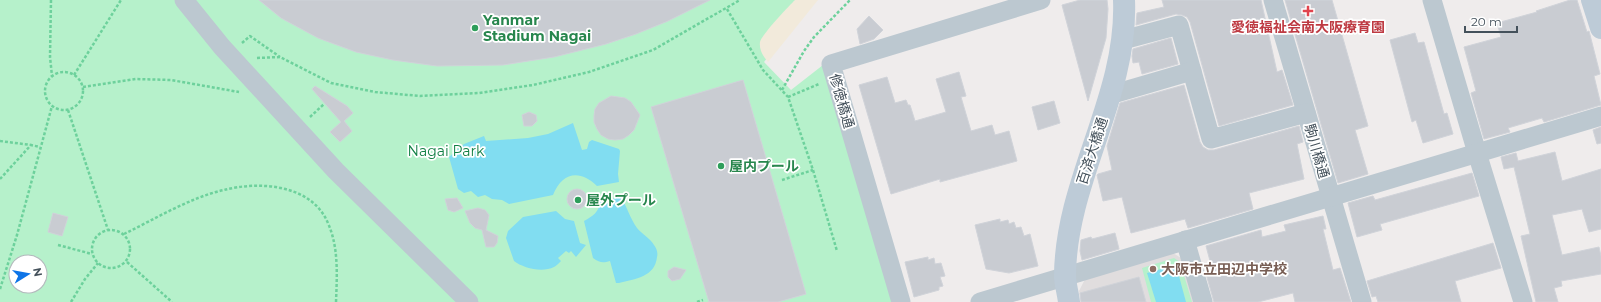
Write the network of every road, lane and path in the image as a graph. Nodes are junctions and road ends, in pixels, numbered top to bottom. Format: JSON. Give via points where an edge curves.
{"nodes":[{"id":1,"x":52,"y":0,"type":"edge"},
{"id":2,"x":121,"y":0,"type":"edge"},
{"id":3,"x":184,"y":0,"type":"edge"},
{"id":4,"x":740,"y":0,"type":"edge"},
{"id":5,"x":850,"y":0,"type":"edge"},
{"id":6,"x":1041,"y":0,"type":"edge"},
{"id":7,"x":1124,"y":0,"type":"edge"},
{"id":8,"x":1272,"y":0,"type":"edge"},
{"id":9,"x":1432,"y":0,"type":"edge"},
{"id":10,"x":1592,"y":0,"type":"edge"},
{"id":11,"x":727,"y":8,"type":"junction"},
{"id":12,"x":1601,"y":28,"type":"edge"},
{"id":13,"x":1123,"y":40,"type":"junction"},
{"id":14,"x":244,"y":42,"type":"dead end"},
{"id":15,"x":280,"y":57,"type":"junction"},
{"id":16,"x":250,"y":58,"type":"dead end"},
{"id":17,"x":1192,"y":71,"type":"junction"},
{"id":18,"x":74,"y":75,"type":"junction"},
{"id":19,"x":52,"y":76,"type":"junction"},
{"id":20,"x":821,"y":84,"type":"dead end"},
{"id":21,"x":83,"y":87,"type":"junction"},
{"id":22,"x":782,"y":90,"type":"junction"},
{"id":23,"x":246,"y":93,"type":"dead end"},
{"id":24,"x":1110,"y":95,"type":"junction"},
{"id":25,"x":788,"y":97,"type":"junction"},
{"id":26,"x":324,"y":104,"type":"dead end"},
{"id":27,"x":52,"y":106,"type":"junction"},
{"id":28,"x":68,"y":110,"type":"junction"},
{"id":29,"x":1306,"y":113,"type":"junction"},
{"id":30,"x":1601,"y":116,"type":"edge"},
{"id":31,"x":307,"y":120,"type":"dead end"},
{"id":32,"x":0,"y":141,"type":"edge"},
{"id":33,"x":31,"y":145,"type":"junction"},
{"id":34,"x":40,"y":147,"type":"junction"},
{"id":35,"x":1477,"y":153,"type":"junction"},
{"id":36,"x":813,"y":170,"type":"junction"},
{"id":37,"x":0,"y":179,"type":"edge"},
{"id":38,"x":782,"y":180,"type":"dead end"},
{"id":39,"x":1330,"y":197,"type":"junction"},
{"id":40,"x":108,"y":230,"type":"junction"},
{"id":41,"x":124,"y":234,"type":"junction"},
{"id":42,"x":1185,"y":240,"type":"junction"},
{"id":43,"x":58,"y":245,"type":"dead end"},
{"id":44,"x":837,"y":251,"type":"dead end"},
{"id":45,"x":92,"y":254,"type":"junction"},
{"id":46,"x":127,"y":262,"type":"junction"},
{"id":47,"x":98,"y":263,"type":"junction"},
{"id":48,"x":1065,"y":276,"type":"junction"},
{"id":49,"x":0,"y":289,"type":"edge"},
{"id":50,"x":703,"y":300,"type":"dead end"},
{"id":51,"x":70,"y":302,"type":"edge"},
{"id":52,"x":172,"y":302,"type":"edge"},
{"id":53,"x":336,"y":302,"type":"edge"},
{"id":54,"x":469,"y":302,"type":"edge"},
{"id":55,"x":697,"y":302,"type":"edge"},
{"id":56,"x":901,"y":302,"type":"edge"},
{"id":57,"x":980,"y":302,"type":"edge"},
{"id":58,"x":1069,"y":302,"type":"edge"},
{"id":59,"x":1203,"y":302,"type":"edge"},
{"id":60,"x":1362,"y":302,"type":"edge"},
{"id":61,"x":1523,"y":302,"type":"edge"}],
"edges":[{"from":1,"to":19,"type":"path"},
{"from":2,"to":18,"type":"path"},
{"from":3,"to":54,"type":"street","via":[[336,171]]},
{"from":4,"to":11,"type":"path"},
{"from":5,"to":22,"type":"path","via":[[814,36]]},
{"from":6,"to":56,"type":"street","name":"修徳橋通","via":[[831,64]]},
{"from":7,"to":13,"type":"street","name":"百済大橋通"},
{"from":8,"to":29,"type":"street","name":"駒川橋通"},
{"from":9,"to":35,"type":"street"},
{"from":10,"to":12,"type":"street"},
{"from":11,"to":15,"type":"path","via":[[653,50],[596,70],[533,85],[479,93],[420,96],[376,92],[331,83]]},
{"from":11,"to":22,"type":"path","via":[[762,70]]},
{"from":13,"to":17,"type":"street","via":[[1179,25]]},
{"from":13,"to":24,"type":"street","name":"百済大橋通"},
{"from":14,"to":15,"type":"path","via":[[250,36]]},
{"from":15,"to":16,"type":"path"},
{"from":17,"to":24,"type":"street"},
{"from":17,"to":29,"type":"street","via":[[1211,139]]},
{"from":18,"to":19,"type":"path","via":[[63,72]]},
{"from":18,"to":21,"type":"path"},
{"from":19,"to":27,"type":"path","via":[[45,91]]},
{"from":20,"to":25,"type":"path"},
{"from":21,"to":23,"type":"path","via":[[136,79],[164,80]]},
{"from":21,"to":28,"type":"path","via":[[82,99]]},
{"from":22,"to":25,"type":"path"},
{"from":24,"to":48,"type":"street","name":"百済大橋通","via":[[1074,209]]},
{"from":25,"to":36,"type":"path"},
{"from":26,"to":31,"type":"path"},
{"from":27,"to":28,"type":"path","via":[[62,111]]},
{"from":27,"to":34,"type":"path"},
{"from":28,"to":40,"type":"path"},
{"from":29,"to":39,"type":"street","name":"駒川橋通"},
{"from":30,"to":35,"type":"street"},
{"from":32,"to":33,"type":"path"},
{"from":33,"to":34,"type":"path"},
{"from":33,"to":37,"type":"path"},
{"from":34,"to":49,"type":"path","via":[[18,235]]},
{"from":35,"to":39,"type":"street"},
{"from":35,"to":61,"type":"street"},
{"from":36,"to":38,"type":"path"},
{"from":36,"to":44,"type":"path"},
{"from":39,"to":42,"type":"street"},
{"from":39,"to":60,"type":"street","name":"駒川橋通"},
{"from":40,"to":41,"type":"path"},
{"from":40,"to":45,"type":"path","via":[[102,232],[94,241]]},
{"from":41,"to":46,"type":"path","via":[[130,244]]},
{"from":41,"to":53,"type":"path","via":[[202,197],[224,190],[256,186],[281,188],[301,195],[317,206],[327,220],[337,261]]},
{"from":42,"to":48,"type":"street"},
{"from":42,"to":59,"type":"street"},
{"from":43,"to":45,"type":"path"},
{"from":45,"to":47,"type":"path"},
{"from":46,"to":47,"type":"path","via":[[111,269]]},
{"from":46,"to":52,"type":"path"},
{"from":47,"to":51,"type":"path"},
{"from":48,"to":57,"type":"street"},
{"from":48,"to":58,"type":"street","name":"百済大橋通"},
{"from":50,"to":55,"type":"path"}]}
